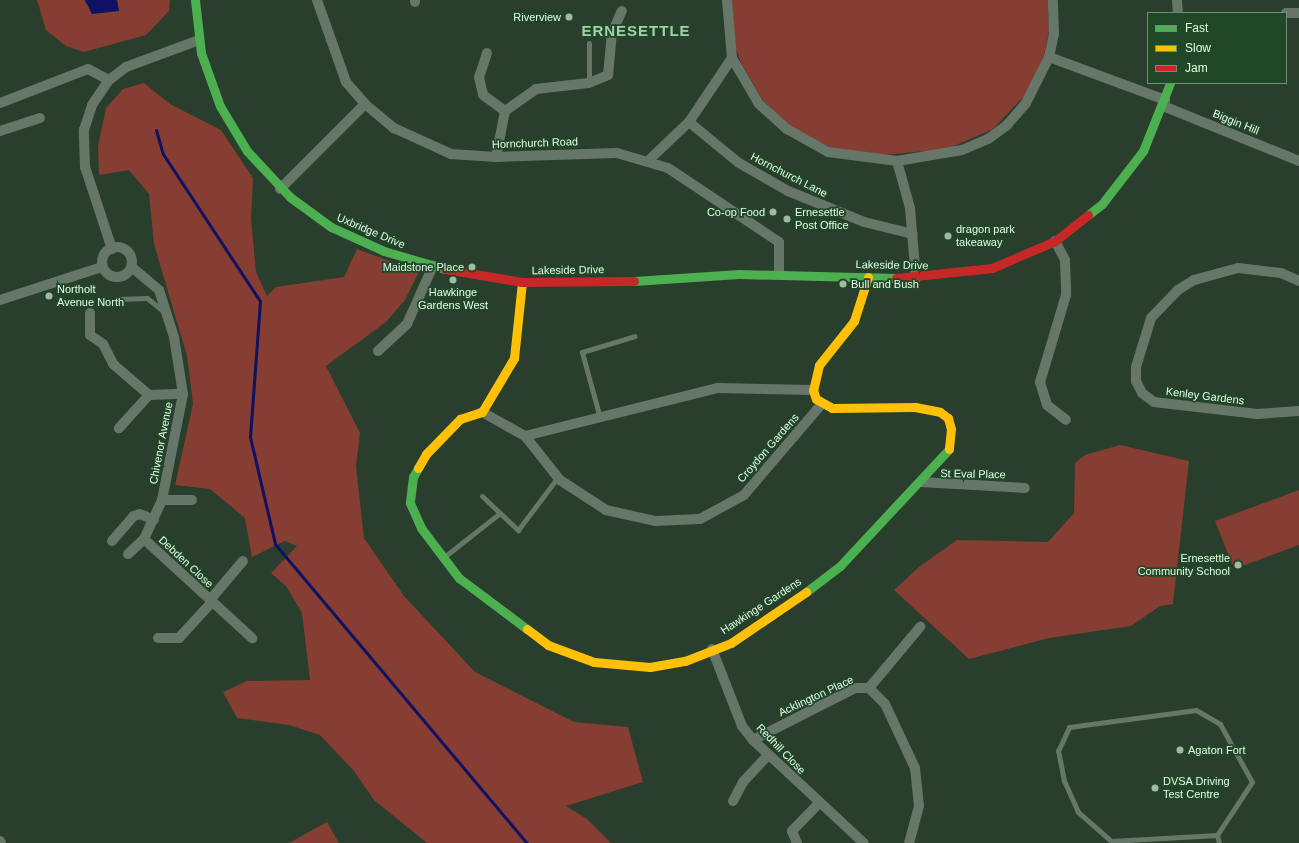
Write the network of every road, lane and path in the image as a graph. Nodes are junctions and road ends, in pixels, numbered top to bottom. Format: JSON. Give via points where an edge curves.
{"nodes":[{"id":1,"x":195,"y":0,"type":"edge"},
{"id":2,"x":317,"y":0,"type":"edge"},
{"id":3,"x":727,"y":0,"type":"edge"},
{"id":4,"x":1053,"y":0,"type":"edge"},
{"id":5,"x":1177,"y":0,"type":"edge"},
{"id":6,"x":622,"y":11,"type":"dead end"},
{"id":7,"x":1178,"y":12,"type":"edge"},
{"id":8,"x":1299,"y":13,"type":"edge"},
{"id":9,"x":1287,"y":14,"type":"edge"},
{"id":10,"x":198,"y":40,"type":"junction"},
{"id":11,"x":589,"y":43,"type":"dead end"},
{"id":12,"x":487,"y":53,"type":"dead end"},
{"id":13,"x":1049,"y":57,"type":"junction"},
{"id":14,"x":732,"y":58,"type":"junction"},
{"id":15,"x":108,"y":80,"type":"junction"},
{"id":16,"x":589,"y":83,"type":"junction"},
{"id":17,"x":1170,"y":84,"type":"edge"},
{"id":18,"x":0,"y":103,"type":"edge"},
{"id":19,"x":1164,"y":103,"type":"junction"},
{"id":20,"x":365,"y":104,"type":"junction"},
{"id":21,"x":505,"y":111,"type":"junction"},
{"id":22,"x":40,"y":118,"type":"dead end"},
{"id":23,"x":689,"y":122,"type":"junction"},
{"id":24,"x":0,"y":131,"type":"edge"},
{"id":25,"x":496,"y":157,"type":"junction"},
{"id":26,"x":648,"y":161,"type":"junction"},
{"id":27,"x":1299,"y":161,"type":"edge"},
{"id":28,"x":897,"y":162,"type":"junction"},
{"id":29,"x":280,"y":189,"type":"junction"},
{"id":30,"x":913,"y":234,"type":"junction"},
{"id":31,"x":1055,"y":241,"type":"junction"},
{"id":32,"x":112,"y":249,"type":"junction"},
{"id":33,"x":433,"y":266,"type":"junction"},
{"id":34,"x":102,"y":267,"type":"junction"},
{"id":35,"x":133,"y":268,"type":"junction"},
{"id":36,"x":779,"y":274,"type":"junction"},
{"id":37,"x":868,"y":277,"type":"junction"},
{"id":38,"x":916,"y":279,"type":"junction"},
{"id":39,"x":1299,"y":281,"type":"edge"},
{"id":40,"x":522,"y":282,"type":"junction"},
{"id":41,"x":117,"y":299,"type":"dead end"},
{"id":42,"x":0,"y":300,"type":"edge"},
{"id":43,"x":90,"y":313,"type":"dead end"},
{"id":44,"x":167,"y":314,"type":"junction"},
{"id":45,"x":635,"y":336,"type":"dead end"},
{"id":46,"x":378,"y":351,"type":"dead end"},
{"id":47,"x":813,"y":390,"type":"junction"},
{"id":48,"x":183,"y":394,"type":"junction"},
{"id":49,"x":149,"y":395,"type":"junction"},
{"id":50,"x":821,"y":405,"type":"junction"},
{"id":51,"x":1299,"y":411,"type":"edge"},
{"id":52,"x":482,"y":412,"type":"junction"},
{"id":53,"x":600,"y":418,"type":"junction"},
{"id":54,"x":1066,"y":420,"type":"dead end"},
{"id":55,"x":119,"y":428,"type":"dead end"},
{"id":56,"x":525,"y":436,"type":"junction"},
{"id":57,"x":558,"y":477,"type":"junction"},
{"id":58,"x":921,"y":482,"type":"junction"},
{"id":59,"x":1025,"y":488,"type":"dead end"},
{"id":60,"x":482,"y":496,"type":"dead end"},
{"id":61,"x":162,"y":500,"type":"junction"},
{"id":62,"x":192,"y":500,"type":"dead end"},
{"id":63,"x":500,"y":513,"type":"junction"},
{"id":64,"x":154,"y":520,"type":"junction"},
{"id":65,"x":144,"y":539,"type":"junction"},
{"id":66,"x":112,"y":542,"type":"dead end"},
{"id":67,"x":128,"y":554,"type":"dead end"},
{"id":68,"x":443,"y":558,"type":"junction"},
{"id":69,"x":243,"y":560,"type":"dead end"},
{"id":70,"x":211,"y":601,"type":"junction"},
{"id":71,"x":920,"y":627,"type":"dead end"},
{"id":72,"x":158,"y":638,"type":"dead end"},
{"id":73,"x":252,"y":638,"type":"dead end"},
{"id":74,"x":712,"y":649,"type":"junction"},
{"id":75,"x":868,"y":688,"type":"junction"},
{"id":76,"x":753,"y":740,"type":"junction"},
{"id":77,"x":768,"y":756,"type":"junction"},
{"id":78,"x":733,"y":801,"type":"dead end"},
{"id":79,"x":819,"y":803,"type":"junction"},
{"id":80,"x":1218,"y":835,"type":"junction"},
{"id":81,"x":797,"y":843,"type":"edge"},
{"id":82,"x":864,"y":843,"type":"edge"},
{"id":83,"x":909,"y":843,"type":"edge"},
{"id":84,"x":1219,"y":843,"type":"edge"}],
"edges":[{"from":1,"to":10,"type":"street"},
{"from":2,"to":20,"type":"street","name":"Hornchurch Road","via":[[346,82]]},
{"from":3,"to":14,"type":"street"},
{"from":4,"to":13,"type":"street","via":[[1054,34]]},
{"from":5,"to":7,"type":"street"},
{"from":6,"to":16,"type":"street","via":[[612,33],[608,75]]},
{"from":8,"to":9,"type":"street"},
{"from":10,"to":15,"type":"street","via":[[150,55]]},
{"from":10,"to":29,"type":"street","name":"Uxbridge Drive","via":[[209,80],[238,138]]},
{"from":11,"to":16,"type":"lane"},
{"from":12,"to":21,"type":"street","via":[[479,77],[483,95]]},
{"from":13,"to":19,"type":"street","name":"Biggin Hill"},
{"from":13,"to":28,"type":"street","via":[[1026,103],[988,139],[962,150]]},
{"from":14,"to":23,"type":"street"},
{"from":14,"to":28,"type":"street","via":[[759,104],[792,133],[828,152]]},
{"from":15,"to":18,"type":"street","via":[[88,69]]},
{"from":15,"to":32,"type":"street","via":[[92,105],[83,145],[84,167]]},
{"from":16,"to":21,"type":"street","via":[[536,88]]},
{"from":17,"to":19,"type":"street","name":"Lakeside Drive"},
{"from":19,"to":27,"type":"street","name":"Biggin Hill"},
{"from":19,"to":31,"type":"street","name":"Lakeside Drive","via":[[1143,151],[1119,185],[1087,218]]},
{"from":20,"to":25,"type":"street","name":"Hornchurch Road","via":[[394,128],[451,154]]},
{"from":20,"to":29,"type":"street"},
{"from":21,"to":25,"type":"street"},
{"from":22,"to":24,"type":"street"},
{"from":23,"to":26,"type":"street"},
{"from":23,"to":30,"type":"street","name":"Hornchurch Lane","via":[[739,163],[788,191],[864,222]]},
{"from":25,"to":26,"type":"street","name":"Hornchurch Road","via":[[617,153]]},
{"from":26,"to":36,"type":"street","name":"Hornchurch Road","via":[[668,168],[779,242]]},
{"from":28,"to":30,"type":"street"},
{"from":29,"to":33,"type":"street","name":"Uxbridge Drive","via":[[340,232]]},
{"from":30,"to":38,"type":"street"},
{"from":31,"to":38,"type":"street","name":"Lakeside Drive","via":[[992,268]]},
{"from":31,"to":54,"type":"street","via":[[1065,260],[1066,295],[1040,382],[1047,405]]},
{"from":32,"to":34,"type":"street","via":[[106,253]]},
{"from":32,"to":35,"type":"street","via":[[126,250]]},
{"from":33,"to":40,"type":"street","name":"Uxbridge Drive"},
{"from":33,"to":46,"type":"street","via":[[407,324]]},
{"from":34,"to":35,"type":"street","via":[[110,276],[120,276]]},
{"from":34,"to":42,"type":"street"},
{"from":35,"to":44,"type":"street","name":"Chivenor Avenue","via":[[159,290]]},
{"from":36,"to":37,"type":"street","name":"Lakeside Drive"},
{"from":36,"to":40,"type":"street","name":"Lakeside Drive","via":[[584,284]]},
{"from":37,"to":38,"type":"street","name":"Lakeside Drive"},
{"from":37,"to":47,"type":"street","via":[[854,321],[826,354]]},
{"from":39,"to":51,"type":"street","name":"Kenley Gardens","via":[[1281,273],[1238,268],[1194,280],[1178,290],[1151,318],[1136,368],[1136,381],[1142,393],[1154,402],[1257,414]]},
{"from":40,"to":52,"type":"street","via":[[514,358]]},
{"from":41,"to":44,"type":"lane","via":[[147,298]]},
{"from":43,"to":49,"type":"street","via":[[90,335],[103,344],[113,364]]},
{"from":44,"to":48,"type":"street","name":"Chivenor Avenue"},
{"from":45,"to":53,"type":"lane","via":[[582,352]]},
{"from":47,"to":50,"type":"street"},
{"from":47,"to":53,"type":"street","via":[[718,388]]},
{"from":48,"to":49,"type":"street"},
{"from":48,"to":61,"type":"street","name":"Chivenor Avenue"},
{"from":49,"to":55,"type":"street"},
{"from":50,"to":57,"type":"street","name":"Croydon Gardens","via":[[744,495],[700,519],[652,521],[606,510]]},
{"from":50,"to":58,"type":"street","name":"Hawkinge Gardens","via":[[915,407],[940,412],[948,418],[952,441],[947,453]]},
{"from":52,"to":56,"type":"street","name":"Croydon Gardens"},
{"from":52,"to":68,"type":"street","name":"Hawkinge Gardens","via":[[460,419],[439,438],[413,476],[410,503],[421,528]]},
{"from":53,"to":56,"type":"street"},
{"from":56,"to":57,"type":"street","name":"Croydon Gardens"},
{"from":57,"to":63,"type":"lane","via":[[518,530]]},
{"from":58,"to":59,"type":"street","name":"St Eval Place","via":[[929,485]]},
{"from":58,"to":74,"type":"street","name":"Hawkinge Gardens","via":[[840,566],[761,624],[731,642]]},
{"from":60,"to":63,"type":"lane"},
{"from":61,"to":62,"type":"street"},
{"from":61,"to":64,"type":"street","name":"Chivenor Avenue"},
{"from":63,"to":68,"type":"lane"},
{"from":64,"to":65,"type":"street","name":"Chivenor Avenue"},
{"from":64,"to":66,"type":"street","via":[[140,514],[134,516]]},
{"from":65,"to":67,"type":"street","name":"Chivenor Avenue"},
{"from":65,"to":70,"type":"street","name":"Debden Close"},
{"from":68,"to":74,"type":"street","name":"Hawkinge Gardens","via":[[459,578],[548,645],[594,662],[650,667],[685,661]]},
{"from":69,"to":70,"type":"street"},
{"from":70,"to":72,"type":"street","name":"Debden Close","via":[[179,638]]},
{"from":70,"to":73,"type":"street","name":"Debden Close"},
{"from":71,"to":75,"type":"street","name":"Acklington Place"},
{"from":74,"to":76,"type":"street","name":"Redhill Close","via":[[742,726]]},
{"from":75,"to":76,"type":"street","name":"Acklington Place","via":[[856,688]]},
{"from":75,"to":83,"type":"street","name":"Acklington Place","via":[[885,704],[915,768],[919,806]]},
{"from":76,"to":77,"type":"street","name":"Redhill Close"},
{"from":77,"to":78,"type":"street","via":[[744,782]]},
{"from":77,"to":79,"type":"street","name":"Redhill Close"},
{"from":79,"to":81,"type":"street","via":[[792,831]]},
{"from":79,"to":82,"type":"street","name":"Redhill Close"},
{"from":80,"to":80,"type":"lane","via":[[1252,782],[1220,724],[1196,710],[1069,727],[1058,751],[1064,781],[1078,812],[1111,841]]},
{"from":80,"to":84,"type":"lane"}]}
